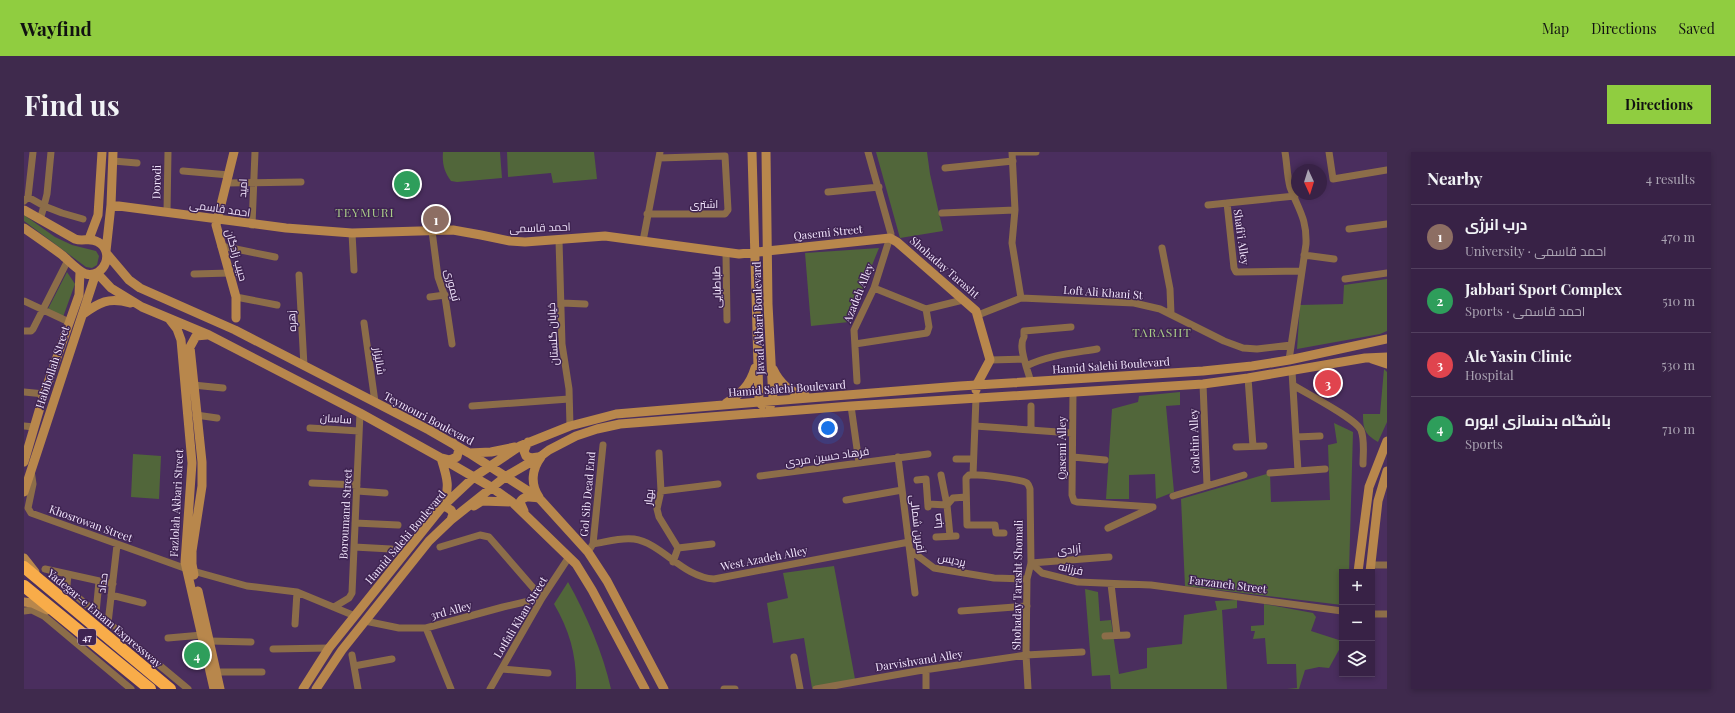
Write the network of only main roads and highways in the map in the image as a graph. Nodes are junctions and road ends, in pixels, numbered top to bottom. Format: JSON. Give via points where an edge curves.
{"nodes":[{"id":1,"x":102,"y":152,"type":"edge"},
{"id":2,"x":234,"y":152,"type":"edge"},
{"id":3,"x":752,"y":152,"type":"edge"},
{"id":4,"x":766,"y":152,"type":"edge"},
{"id":5,"x":113,"y":157,"type":"edge"},
{"id":6,"x":101,"y":172,"type":"junction"},
{"id":7,"x":113,"y":173,"type":"junction"},
{"id":8,"x":112,"y":205,"type":"junction"},
{"id":9,"x":24,"y":210,"type":"edge"},
{"id":10,"x":217,"y":219,"type":"junction"},
{"id":11,"x":24,"y":228,"type":"edge"},
{"id":12,"x":890,"y":238,"type":"joint"},
{"id":13,"x":85,"y":241,"type":"junction"},
{"id":14,"x":768,"y":251,"type":"junction"},
{"id":15,"x":106,"y":252,"type":"junction"},
{"id":16,"x":754,"y":253,"type":"junction"},
{"id":17,"x":74,"y":266,"type":"junction"},
{"id":18,"x":96,"y":273,"type":"junction"},
{"id":19,"x":142,"y":307,"type":"junction"},
{"id":20,"x":82,"y":315,"type":"junction"},
{"id":21,"x":169,"y":318,"type":"junction"},
{"id":22,"x":236,"y":318,"type":"dead end"},
{"id":23,"x":209,"y":335,"type":"junction"},
{"id":24,"x":1387,"y":339,"type":"edge"},
{"id":25,"x":185,"y":348,"type":"junction"},
{"id":26,"x":1387,"y":357,"type":"edge"},
{"id":27,"x":1365,"y":358,"type":"junction"},
{"id":28,"x":757,"y":361,"type":"junction"},
{"id":29,"x":1387,"y":364,"type":"edge"},
{"id":30,"x":771,"y":366,"type":"junction"},
{"id":31,"x":976,"y":386,"type":"junction"},
{"id":32,"x":810,"y":398,"type":"junction"},
{"id":33,"x":976,"y":398,"type":"junction"},
{"id":34,"x":773,"y":400,"type":"junction"},
{"id":35,"x":759,"y":402,"type":"junction"},
{"id":36,"x":723,"y":405,"type":"junction"},
{"id":37,"x":808,"y":409,"type":"junction"},
{"id":38,"x":768,"y":412,"type":"junction"},
{"id":39,"x":37,"y":418,"type":"junction"},
{"id":40,"x":46,"y":421,"type":"junction"},
{"id":41,"x":1387,"y":441,"type":"edge"},
{"id":42,"x":453,"y":443,"type":"junction"},
{"id":43,"x":524,"y":444,"type":"junction"},
{"id":44,"x":196,"y":445,"type":"junction"},
{"id":45,"x":469,"y":453,"type":"junction"},
{"id":46,"x":541,"y":456,"type":"junction"},
{"id":47,"x":441,"y":458,"type":"junction"},
{"id":48,"x":24,"y":462,"type":"edge"},
{"id":49,"x":489,"y":466,"type":"junction"},
{"id":50,"x":1387,"y":471,"type":"edge"},
{"id":51,"x":505,"y":476,"type":"junction"},
{"id":52,"x":474,"y":477,"type":"junction"},
{"id":53,"x":491,"y":487,"type":"junction"},
{"id":54,"x":24,"y":492,"type":"edge"},
{"id":55,"x":539,"y":498,"type":"junction"},
{"id":56,"x":512,"y":502,"type":"junction"},
{"id":57,"x":442,"y":507,"type":"junction"},
{"id":58,"x":525,"y":513,"type":"junction"},
{"id":59,"x":451,"y":520,"type":"junction"},
{"id":60,"x":24,"y":558,"type":"edge"},
{"id":61,"x":24,"y":567,"type":"edge"},
{"id":62,"x":1371,"y":568,"type":"edge"},
{"id":63,"x":1358,"y":569,"type":"edge"},
{"id":64,"x":190,"y":570,"type":"junction"},
{"id":65,"x":24,"y":586,"type":"edge"},
{"id":66,"x":49,"y":588,"type":"junction"},
{"id":67,"x":24,"y":602,"type":"edge"},
{"id":68,"x":88,"y":637,"type":"junction"},
{"id":69,"x":150,"y":689,"type":"edge"},
{"id":70,"x":170,"y":689,"type":"edge"},
{"id":71,"x":214,"y":689,"type":"edge"},
{"id":72,"x":220,"y":689,"type":"edge"},
{"id":73,"x":303,"y":689,"type":"edge"},
{"id":74,"x":316,"y":689,"type":"edge"},
{"id":75,"x":645,"y":689,"type":"edge"},
{"id":76,"x":664,"y":689,"type":"edge"}],
"edges":[{"from":1,"to":6,"type":"main road"},
{"from":2,"to":10,"type":"main road","name":"حبیب زادگان"},
{"from":3,"to":16,"type":"main road","name":"Javad Akbari Boulevard"},
{"from":4,"to":14,"type":"main road","name":"Javad Akbari Boulevard"},
{"from":5,"to":7,"type":"main road"},
{"from":6,"to":7,"type":"main road"},
{"from":6,"to":13,"type":"main road","via":[[98,215]]},
{"from":7,"to":8,"type":"main road"},
{"from":8,"to":10,"type":"main road","name":"احمد قاسمی"},
{"from":8,"to":15,"type":"main road"},
{"from":9,"to":13,"type":"main road","via":[[67,236]]},
{"from":10,"to":16,"type":"main road","name":"احمد قاسمی","via":[[252,225],[352,233],[453,230],[510,241],[597,236],[726,253]]},
{"from":10,"to":22,"type":"main road","name":"حبیب زادگان","via":[[221,246],[236,297]]},
{"from":11,"to":17,"type":"main road"},
{"from":12,"to":14,"type":"main road","name":"Qasemi Street"},
{"from":12,"to":31,"type":"main road","name":"Shohaday Tarasht","via":[[978,314],[990,360]]},
{"from":13,"to":15,"type":"main road","name":"Teymouri Boulevard","via":[[98,241]]},
{"from":14,"to":16,"type":"main road","name":"Qasemi Street"},
{"from":14,"to":30,"type":"main road","name":"Javad Akbari Boulevard"},
{"from":15,"to":18,"type":"main road","name":"Habibollah Street","via":[[105,265]]},
{"from":15,"to":42,"type":"main road","name":"Teymouri Boulevard","via":[[129,280],[140,288],[235,330]]},
{"from":16,"to":28,"type":"main road","name":"Javad Akbari Boulevard"},
{"from":17,"to":18,"type":"main road","via":[[90,274]]},
{"from":17,"to":39,"type":"main road","name":"Habibollah Street","via":[[79,295]]},
{"from":18,"to":19,"type":"main road","via":[[111,288]]},
{"from":18,"to":20,"type":"main road","name":"Habibollah Street"},
{"from":19,"to":20,"type":"main road","via":[[118,300],[106,300],[94,305]]},
{"from":19,"to":21,"type":"main road"},
{"from":20,"to":40,"type":"main road","name":"Habibollah Street"},
{"from":21,"to":23,"type":"main road"},
{"from":21,"to":25,"type":"main road","name":"Fazlolah Akbari Street"},
{"from":23,"to":25,"type":"main road","via":[[196,336]]},
{"from":23,"to":47,"type":"main road"},
{"from":24,"to":31,"type":"main road","name":"Hamid Salehi Boulevard","via":[[1289,360],[1203,371]]},
{"from":25,"to":44,"type":"main road","name":"Fazlolah Akbari Street"},
{"from":25,"to":44,"type":"main road","name":"Fazlolah Akbari Street","via":[[193,385]]},
{"from":26,"to":27,"type":"main road","name":"Hamid Salehi Boulevard"},
{"from":27,"to":29,"type":"main road"},
{"from":27,"to":33,"type":"main road","name":"Hamid Salehi Boulevard","via":[[1203,384]]},
{"from":28,"to":35,"type":"main road","name":"Javad Akbari Boulevard"},
{"from":28,"to":36,"type":"main road","via":[[748,386]]},
{"from":30,"to":32,"type":"main road","via":[[787,388]]},
{"from":30,"to":34,"type":"main road","name":"Javad Akbari Boulevard"},
{"from":31,"to":32,"type":"main road","name":"Hamid Salehi Boulevard"},
{"from":31,"to":33,"type":"main road"},
{"from":32,"to":34,"type":"main road","name":"Hamid Salehi Boulevard"},
{"from":32,"to":37,"type":"main road","via":[[803,404]]},
{"from":33,"to":37,"type":"main road","name":"Hamid Salehi Boulevard"},
{"from":34,"to":35,"type":"main road","name":"Hamid Salehi Boulevard"},
{"from":34,"to":38,"type":"main road","name":"Javad Akbari Boulevard"},
{"from":35,"to":36,"type":"main road","name":"Hamid Salehi Boulevard"},
{"from":35,"to":38,"type":"main road"},
{"from":36,"to":43,"type":"main road","name":"Hamid Salehi Boulevard","via":[[616,414],[570,426]]},
{"from":37,"to":38,"type":"main road","name":"Hamid Salehi Boulevard"},
{"from":38,"to":46,"type":"main road","name":"Hamid Salehi Boulevard","via":[[620,424],[576,436]]},
{"from":39,"to":40,"type":"main road"},
{"from":39,"to":48,"type":"main road","name":"Habibollah Street"},
{"from":40,"to":54,"type":"main road","name":"Habibollah Street"},
{"from":41,"to":63,"type":"main road","via":[[1369,487]]},
{"from":42,"to":45,"type":"main road","name":"Teymouri Boulevard"},
{"from":42,"to":47,"type":"main road","via":[[459,449],[457,457],[450,460]]},
{"from":43,"to":45,"type":"main road","via":[[491,452]]},
{"from":43,"to":46,"type":"main road","via":[[526,456]]},
{"from":43,"to":49,"type":"main road","name":"Hamid Salehi Boulevard"},
{"from":44,"to":64,"type":"main road","name":"Fazlolah Akbari Street","via":[[202,462],[202,486]]},
{"from":45,"to":49,"type":"main road","name":"Teymouri Boulevard"},
{"from":46,"to":51,"type":"main road","name":"Hamid Salehi Boulevard"},
{"from":46,"to":55,"type":"main road","via":[[533,477]]},
{"from":47,"to":52,"type":"main road"},
{"from":47,"to":57,"type":"main road","via":[[448,487]]},
{"from":49,"to":51,"type":"main road","name":"Teymouri Boulevard"},
{"from":49,"to":52,"type":"main road","name":"Hamid Salehi Boulevard"},
{"from":50,"to":62,"type":"main road","via":[[1378,501]]},
{"from":51,"to":53,"type":"main road","name":"Hamid Salehi Boulevard"},
{"from":51,"to":55,"type":"main road","name":"Teymouri Boulevard"},
{"from":52,"to":53,"type":"main road"},
{"from":52,"to":57,"type":"main road","name":"Hamid Salehi Boulevard"},
{"from":53,"to":56,"type":"main road"},
{"from":53,"to":59,"type":"main road","name":"Hamid Salehi Boulevard"},
{"from":55,"to":58,"type":"main road","via":[[522,499],[520,502]]},
{"from":55,"to":76,"type":"main road","name":"Teymouri Boulevard","via":[[591,548]]},
{"from":56,"to":58,"type":"main road"},
{"from":56,"to":59,"type":"main road","via":[[482,501]]},
{"from":57,"to":59,"type":"main road","via":[[451,510]]},
{"from":57,"to":73,"type":"main road","name":"Hamid Salehi Boulevard","via":[[329,648]]},
{"from":58,"to":75,"type":"main road","via":[[569,557],[592,590]]},
{"from":59,"to":74,"type":"main road","name":"Hamid Salehi Boulevard","via":[[429,541],[365,621]]},
{"from":60,"to":66,"type":"main road"},
{"from":61,"to":66,"type":"highway","name":"Yadegar-e Emam Expressway","number":"47"},
{"from":64,"to":71,"type":"main road","name":"Fazlolah Akbari Street"},
{"from":64,"to":72,"type":"main road","name":"Fazlolah Akbari Street","via":[[210,641]]},
{"from":65,"to":68,"type":"highway","number":"47"},
{"from":66,"to":70,"type":"highway","name":"Yadegar-e Emam Expressway","number":"47"},
{"from":67,"to":68,"type":"main road","via":[[40,606]]},
{"from":68,"to":69,"type":"highway","number":"47"}]}
